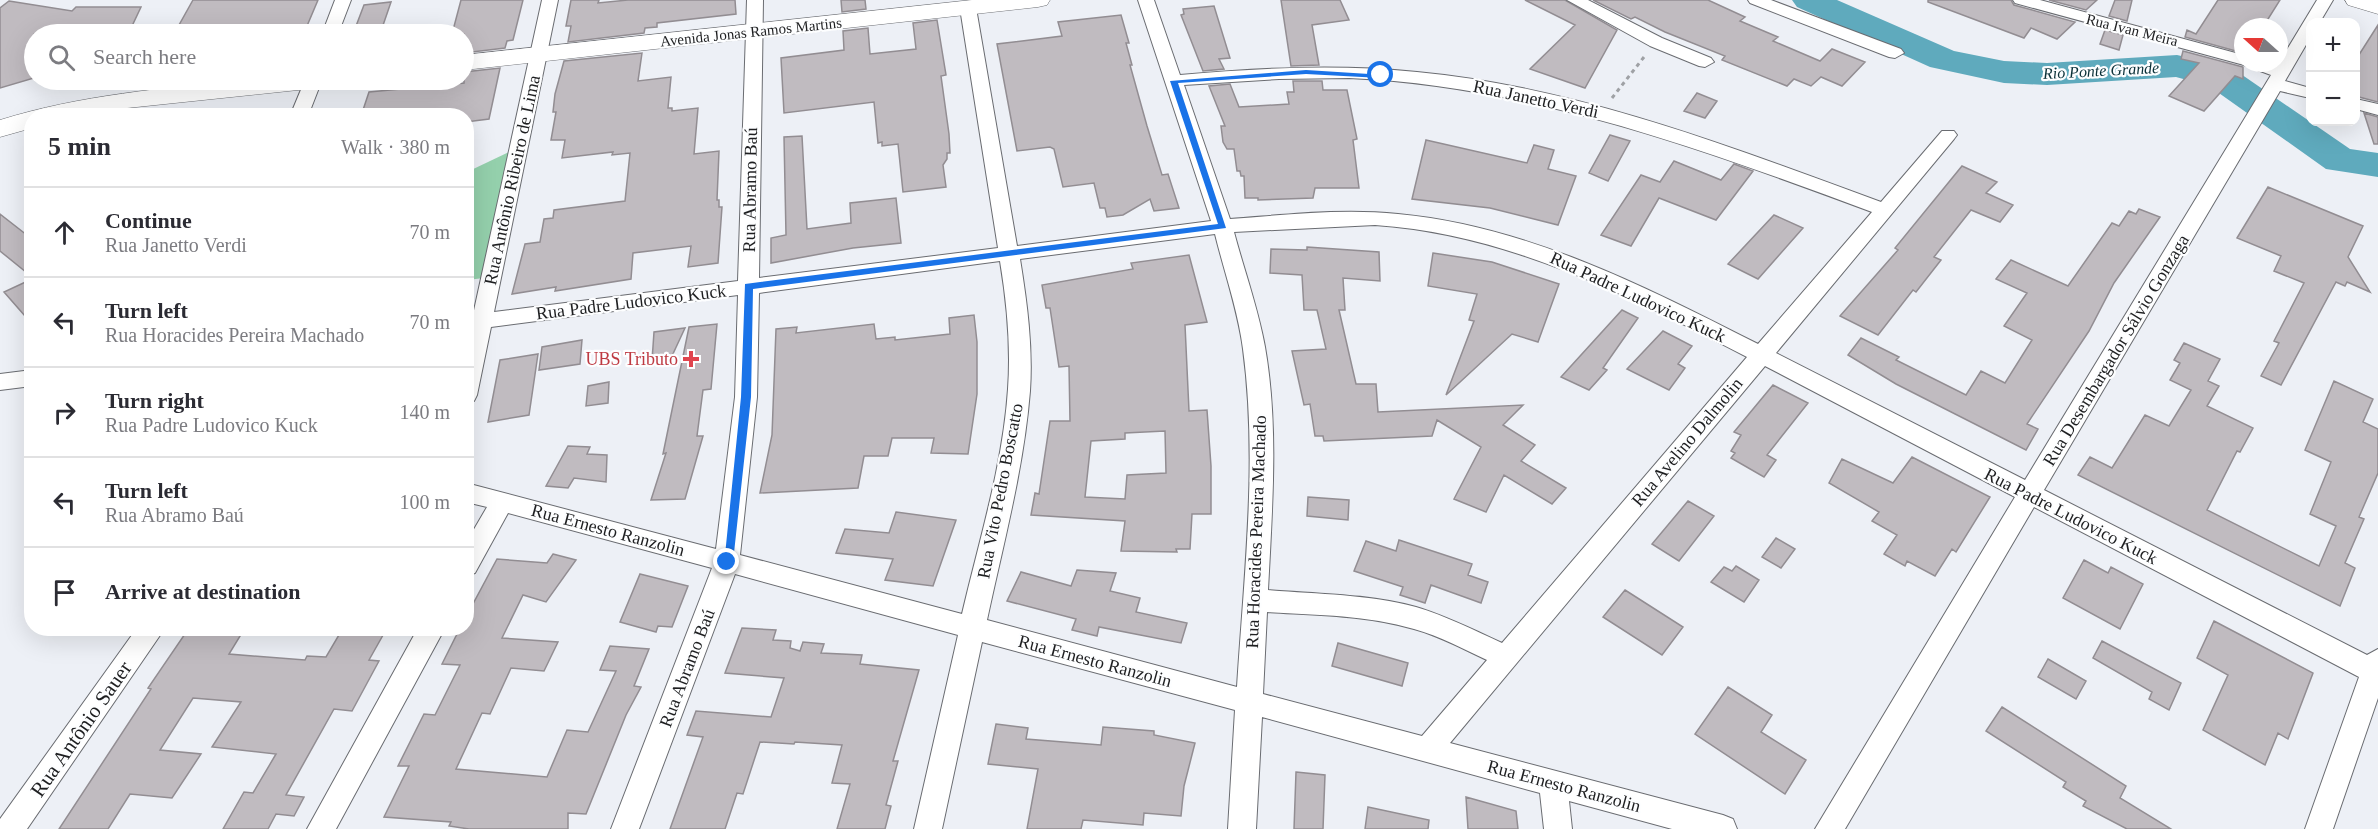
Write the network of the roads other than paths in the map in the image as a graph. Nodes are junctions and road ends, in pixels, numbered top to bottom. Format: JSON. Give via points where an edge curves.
{"nodes":[{"id":1,"x":344,"y":0,"type":"edge"},
{"id":2,"x":550,"y":0,"type":"edge"},
{"id":3,"x":754,"y":0,"type":"edge"},
{"id":4,"x":1038,"y":0,"type":"edge"},
{"id":5,"x":1146,"y":0,"type":"edge"},
{"id":6,"x":1575,"y":0,"type":"edge"},
{"id":7,"x":1756,"y":0,"type":"edge"},
{"id":8,"x":2021,"y":0,"type":"edge"},
{"id":9,"x":2325,"y":0,"type":"edge"},
{"id":10,"x":2357,"y":0,"type":"edge"},
{"id":11,"x":2378,"y":7,"type":"edge"},
{"id":12,"x":968,"y":8,"type":"junction"},
{"id":13,"x":2314,"y":18,"type":"edge"},
{"id":14,"x":334,"y":24,"type":"edge"},
{"id":15,"x":754,"y":31,"type":"junction"},
{"id":16,"x":2306,"y":32,"type":"edge"},
{"id":17,"x":1895,"y":53,"type":"dead end"},
{"id":18,"x":538,"y":55,"type":"junction"},
{"id":19,"x":2234,"y":58,"type":"edge"},
{"id":20,"x":474,"y":62,"type":"edge"},
{"id":21,"x":1704,"y":62,"type":"dead end"},
{"id":22,"x":2268,"y":72,"type":"edge"},
{"id":23,"x":2279,"y":78,"type":"junction"},
{"id":24,"x":1174,"y":81,"type":"junction"},
{"id":25,"x":220,"y":90,"type":"edge"},
{"id":26,"x":310,"y":90,"type":"edge"},
{"id":27,"x":2306,"y":91,"type":"edge"},
{"id":28,"x":2360,"y":106,"type":"edge"},
{"id":29,"x":81,"y":108,"type":"edge"},
{"id":30,"x":302,"y":108,"type":"edge"},
{"id":31,"x":2378,"y":110,"type":"edge"},
{"id":32,"x":24,"y":122,"type":"edge"},
{"id":33,"x":0,"y":129,"type":"edge"},
{"id":34,"x":1948,"y":135,"type":"dead end"},
{"id":35,"x":1884,"y":210,"type":"junction"},
{"id":36,"x":1223,"y":226,"type":"junction"},
{"id":37,"x":1008,"y":254,"type":"junction"},
{"id":38,"x":748,"y":287,"type":"junction"},
{"id":39,"x":474,"y":322,"type":"edge"},
{"id":40,"x":1761,"y":355,"type":"junction"},
{"id":41,"x":24,"y":379,"type":"edge"},
{"id":42,"x":0,"y":382,"type":"edge"},
{"id":43,"x":474,"y":494,"type":"edge"},
{"id":44,"x":2030,"y":494,"type":"junction"},
{"id":45,"x":502,"y":502,"type":"junction"},
{"id":46,"x":474,"y":552,"type":"edge"},
{"id":47,"x":727,"y":562,"type":"junction"},
{"id":48,"x":1255,"y":600,"type":"junction"},
{"id":49,"x":973,"y":628,"type":"junction"},
{"id":50,"x":146,"y":636,"type":"edge"},
{"id":51,"x":428,"y":636,"type":"edge"},
{"id":52,"x":1506,"y":657,"type":"junction"},
{"id":53,"x":2377,"y":669,"type":"edge"},
{"id":54,"x":1250,"y":702,"type":"junction"},
{"id":55,"x":1427,"y":750,"type":"junction"},
{"id":56,"x":1553,"y":783,"type":"junction"},
{"id":57,"x":10,"y":829,"type":"edge"},
{"id":58,"x":321,"y":829,"type":"edge"},
{"id":59,"x":625,"y":829,"type":"edge"},
{"id":60,"x":928,"y":829,"type":"edge"},
{"id":61,"x":1242,"y":829,"type":"edge"},
{"id":62,"x":1558,"y":829,"type":"edge"},
{"id":63,"x":1723,"y":829,"type":"edge"},
{"id":64,"x":1829,"y":829,"type":"edge"},
{"id":65,"x":2319,"y":829,"type":"edge"}],
"edges":[{"from":1,"to":14,"type":"street"},
{"from":2,"to":18,"type":"street","name":"Rua Antônio Ribeiro de Lima"},
{"from":3,"to":15,"type":"street","name":"Rua Abramo Baú"},
{"from":4,"to":12,"type":"main road","name":"Avenida Jonas Ramos Martins"},
{"from":5,"to":24,"type":"street","name":"Rua Horacides Pereira Machado"},
{"from":6,"to":21,"type":"street"},
{"from":7,"to":17,"type":"street"},
{"from":8,"to":19,"type":"street","name":"Rua Ivan Meira"},
{"from":9,"to":13,"type":"street","name":"Rua Desembargador Sálvio Gonzaga"},
{"from":10,"to":11,"type":"main road"},
{"from":12,"to":15,"type":"main road","name":"Avenida Jonas Ramos Martins"},
{"from":12,"to":37,"type":"street","name":"Rua Vito Pedro Boscatto"},
{"from":15,"to":18,"type":"main road","name":"Avenida Jonas Ramos Martins"},
{"from":15,"to":38,"type":"street","name":"Rua Abramo Baú"},
{"from":16,"to":23,"type":"street","name":"Rua Desembargador Sálvio Gonzaga"},
{"from":18,"to":20,"type":"main road","name":"Avenida Jonas Ramos Martins"},
{"from":18,"to":39,"type":"street","name":"Rua Antônio Ribeiro de Lima"},
{"from":22,"to":23,"type":"street"},
{"from":23,"to":27,"type":"street"},
{"from":23,"to":44,"type":"street","name":"Rua Desembargador Sálvio Gonzaga"},
{"from":24,"to":35,"type":"street","name":"Rua Janetto Verdi","via":[[1306,72],[1452,81],[1524,94],[1601,113],[1754,162]]},
{"from":24,"to":36,"type":"street","name":"Rua Horacides Pereira Machado"},
{"from":25,"to":29,"type":"main road"},
{"from":26,"to":30,"type":"street"},
{"from":28,"to":31,"type":"street"},
{"from":32,"to":33,"type":"main road"},
{"from":34,"to":35,"type":"street","name":"Rua Avelino Dalmolin"},
{"from":35,"to":40,"type":"street","name":"Rua Avelino Dalmolin"},
{"from":36,"to":37,"type":"street","name":"Rua Padre Ludovico Kuck"},
{"from":36,"to":40,"type":"street","name":"Rua Padre Ludovico Kuck","via":[[1395,220],[1502,239],[1607,279]]},
{"from":36,"to":48,"type":"street","name":"Rua Horacides Pereira Machado","via":[[1254,347],[1261,420]]},
{"from":37,"to":38,"type":"street","name":"Rua Padre Ludovico Kuck"},
{"from":37,"to":49,"type":"street","name":"Rua Vito Pedro Boscatto","via":[[1017,314],[1019,389],[1012,446]]},
{"from":38,"to":39,"type":"street","name":"Rua Padre Ludovico Kuck"},
{"from":38,"to":47,"type":"street","name":"Rua Abramo Baú","via":[[746,397]]},
{"from":40,"to":44,"type":"street","name":"Rua Padre Ludovico Kuck"},
{"from":40,"to":52,"type":"street","name":"Rua Avelino Dalmolin"},
{"from":41,"to":42,"type":"street"},
{"from":43,"to":45,"type":"street","name":"Rua Ernesto Ranzolin"},
{"from":44,"to":53,"type":"street","name":"Rua Padre Ludovico Kuck"},
{"from":44,"to":64,"type":"street","name":"Rua Desembargador Sálvio Gonzaga"},
{"from":45,"to":46,"type":"street"},
{"from":45,"to":47,"type":"street","name":"Rua Ernesto Ranzolin"},
{"from":47,"to":49,"type":"street","name":"Rua Ernesto Ranzolin"},
{"from":47,"to":59,"type":"street","name":"Rua Abramo Baú"},
{"from":48,"to":52,"type":"street","via":[[1363,608],[1405,616]]},
{"from":48,"to":54,"type":"street","name":"Rua Horacides Pereira Machado"},
{"from":49,"to":54,"type":"street","name":"Rua Ernesto Ranzolin"},
{"from":49,"to":60,"type":"street","name":"Rua Vito Pedro Boscatto"},
{"from":50,"to":57,"type":"street","name":"Rua Antônio Sauer"},
{"from":51,"to":58,"type":"street"},
{"from":52,"to":55,"type":"street","name":"Rua Avelino Dalmolin"},
{"from":53,"to":65,"type":"street"},
{"from":54,"to":55,"type":"street","name":"Rua Ernesto Ranzolin"},
{"from":54,"to":61,"type":"street","name":"Rua Horacides Pereira Machado"},
{"from":55,"to":56,"type":"street","name":"Rua Ernesto Ranzolin"},
{"from":56,"to":62,"type":"street"},
{"from":56,"to":63,"type":"street","name":"Rua Ernesto Ranzolin"}]}
